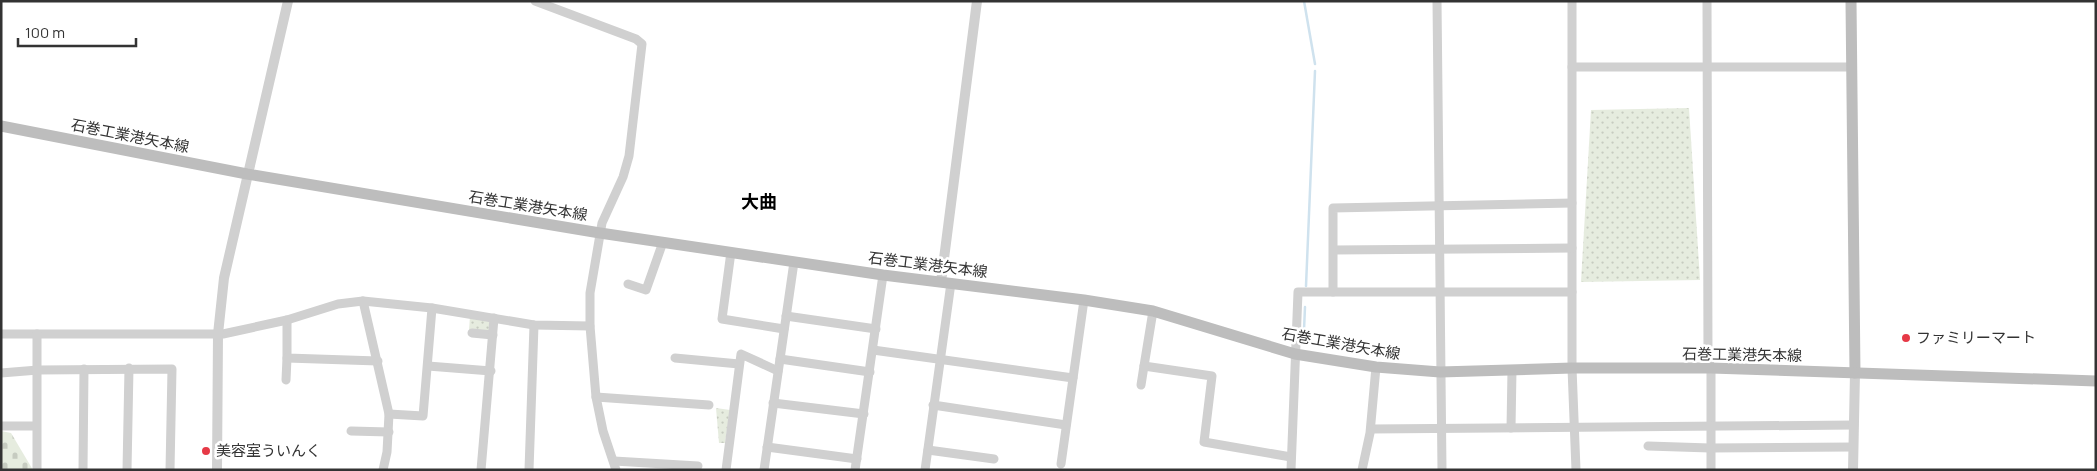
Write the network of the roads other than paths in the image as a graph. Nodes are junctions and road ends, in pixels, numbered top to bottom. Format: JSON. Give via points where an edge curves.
{"nodes":[{"id":1,"x":288,"y":1,"type":"edge"},
{"id":2,"x":535,"y":1,"type":"edge"},
{"id":3,"x":977,"y":1,"type":"edge"},
{"id":4,"x":1437,"y":1,"type":"edge"},
{"id":5,"x":1572,"y":1,"type":"edge"},
{"id":6,"x":1707,"y":1,"type":"edge"},
{"id":7,"x":1851,"y":1,"type":"edge"},
{"id":8,"x":1572,"y":67,"type":"junction"},
{"id":9,"x":1707,"y":67,"type":"junction"},
{"id":10,"x":1851,"y":67,"type":"junction"},
{"id":11,"x":1,"y":126,"type":"edge"},
{"id":12,"x":247,"y":174,"type":"junction"},
{"id":13,"x":1572,"y":203,"type":"junction"},
{"id":14,"x":1438,"y":206,"type":"junction"},
{"id":15,"x":600,"y":233,"type":"junction"},
{"id":16,"x":662,"y":242,"type":"junction"},
{"id":17,"x":1572,"y":248,"type":"junction"},
{"id":18,"x":1334,"y":250,"type":"junction"},
{"id":19,"x":1439,"y":250,"type":"junction"},
{"id":20,"x":731,"y":252,"type":"junction"},
{"id":21,"x":794,"y":262,"type":"junction"},
{"id":22,"x":883,"y":275,"type":"junction"},
{"id":23,"x":946,"y":282,"type":"junction"},
{"id":24,"x":628,"y":284,"type":"dead end"},
{"id":25,"x":1333,"y":292,"type":"junction"},
{"id":26,"x":1572,"y":292,"type":"junction"},
{"id":27,"x":1440,"y":293,"type":"junction"},
{"id":28,"x":1084,"y":300,"type":"junction"},
{"id":29,"x":362,"y":301,"type":"junction"},
{"id":30,"x":432,"y":308,"type":"junction"},
{"id":31,"x":1153,"y":311,"type":"junction"},
{"id":32,"x":786,"y":316,"type":"junction"},
{"id":33,"x":494,"y":318,"type":"junction"},
{"id":34,"x":287,"y":320,"type":"junction"},
{"id":35,"x":534,"y":325,"type":"junction"},
{"id":36,"x":590,"y":326,"type":"junction"},
{"id":37,"x":784,"y":328,"type":"junction"},
{"id":38,"x":876,"y":329,"type":"junction"},
{"id":39,"x":472,"y":333,"type":"dead end"},
{"id":40,"x":1,"y":334,"type":"edge"},
{"id":41,"x":37,"y":334,"type":"junction"},
{"id":42,"x":218,"y":334,"type":"junction"},
{"id":43,"x":494,"y":335,"type":"junction"},
{"id":44,"x":873,"y":350,"type":"junction"},
{"id":45,"x":1295,"y":354,"type":"junction"},
{"id":46,"x":287,"y":358,"type":"junction"},
{"id":47,"x":675,"y":358,"type":"dead end"},
{"id":48,"x":940,"y":358,"type":"junction"},
{"id":49,"x":780,"y":359,"type":"junction"},
{"id":50,"x":378,"y":361,"type":"junction"},
{"id":51,"x":739,"y":364,"type":"junction"},
{"id":52,"x":428,"y":366,"type":"junction"},
{"id":53,"x":1144,"y":366,"type":"junction"},
{"id":54,"x":1376,"y":367,"type":"junction"},
{"id":55,"x":129,"y":368,"type":"junction"},
{"id":56,"x":1572,"y":368,"type":"junction"},
{"id":57,"x":1711,"y":368,"type":"junction"},
{"id":58,"x":84,"y":369,"type":"junction"},
{"id":59,"x":38,"y":370,"type":"junction"},
{"id":60,"x":491,"y":370,"type":"junction"},
{"id":61,"x":1512,"y":370,"type":"junction"},
{"id":62,"x":778,"y":371,"type":"junction"},
{"id":63,"x":870,"y":372,"type":"junction"},
{"id":64,"x":1440,"y":372,"type":"junction"},
{"id":65,"x":1,"y":373,"type":"edge"},
{"id":66,"x":1855,"y":374,"type":"junction"},
{"id":67,"x":1073,"y":378,"type":"junction"},
{"id":68,"x":286,"y":380,"type":"dead end"},
{"id":69,"x":2096,"y":381,"type":"edge"},
{"id":70,"x":1141,"y":385,"type":"dead end"},
{"id":71,"x":596,"y":397,"type":"junction"},
{"id":72,"x":773,"y":402,"type":"junction"},
{"id":73,"x":709,"y":405,"type":"dead end"},
{"id":74,"x":933,"y":405,"type":"junction"},
{"id":75,"x":389,"y":414,"type":"junction"},
{"id":76,"x":864,"y":414,"type":"junction"},
{"id":77,"x":1854,"y":424,"type":"junction"},
{"id":78,"x":1066,"y":425,"type":"junction"},
{"id":79,"x":1711,"y":425,"type":"junction"},
{"id":80,"x":1,"y":426,"type":"edge"},
{"id":81,"x":35,"y":426,"type":"junction"},
{"id":82,"x":1575,"y":427,"type":"junction"},
{"id":83,"x":1442,"y":428,"type":"junction"},
{"id":84,"x":1511,"y":428,"type":"junction"},
{"id":85,"x":1371,"y":429,"type":"junction"},
{"id":86,"x":351,"y":430,"type":"dead end"},
{"id":87,"x":389,"y":432,"type":"junction"},
{"id":88,"x":1648,"y":446,"type":"dead end"},
{"id":89,"x":1853,"y":447,"type":"junction"},
{"id":90,"x":767,"y":448,"type":"junction"},
{"id":91,"x":1710,"y":448,"type":"junction"},
{"id":92,"x":928,"y":450,"type":"junction"},
{"id":93,"x":1292,"y":457,"type":"junction"},
{"id":94,"x":994,"y":459,"type":"dead end"},
{"id":95,"x":856,"y":460,"type":"junction"},
{"id":96,"x":1061,"y":464,"type":"dead end"},
{"id":97,"x":615,"y":465,"type":"edge"},
{"id":98,"x":698,"y":466,"type":"dead end"},
{"id":99,"x":37,"y":470,"type":"edge"},
{"id":100,"x":83,"y":470,"type":"edge"},
{"id":101,"x":127,"y":470,"type":"edge"},
{"id":102,"x":170,"y":470,"type":"edge"},
{"id":103,"x":217,"y":470,"type":"edge"},
{"id":104,"x":383,"y":470,"type":"edge"},
{"id":105,"x":481,"y":470,"type":"edge"},
{"id":106,"x":529,"y":470,"type":"edge"},
{"id":107,"x":726,"y":470,"type":"edge"},
{"id":108,"x":764,"y":470,"type":"edge"},
{"id":109,"x":855,"y":470,"type":"edge"},
{"id":110,"x":925,"y":470,"type":"edge"},
{"id":111,"x":1291,"y":470,"type":"edge"},
{"id":112,"x":1362,"y":470,"type":"edge"},
{"id":113,"x":1442,"y":470,"type":"edge"},
{"id":114,"x":1576,"y":470,"type":"edge"},
{"id":115,"x":1711,"y":470,"type":"edge"},
{"id":116,"x":1853,"y":470,"type":"edge"}],
"edges":[{"from":1,"to":12,"type":"street"},
{"from":2,"to":15,"type":"street","via":[[642,44],[629,156]]},
{"from":3,"to":23,"type":"street"},
{"from":4,"to":14,"type":"street"},
{"from":5,"to":8,"type":"street"},
{"from":6,"to":9,"type":"street"},
{"from":7,"to":10,"type":"main road"},
{"from":8,"to":9,"type":"street"},
{"from":8,"to":13,"type":"street"},
{"from":9,"to":10,"type":"street"},
{"from":9,"to":57,"type":"street","via":[[1708,358]]},
{"from":10,"to":66,"type":"main road"},
{"from":11,"to":12,"type":"main road","name":"石巻工業港矢本線"},
{"from":12,"to":15,"type":"main road","name":"石巻工業港矢本線"},
{"from":12,"to":42,"type":"street","via":[[224,278]]},
{"from":13,"to":14,"type":"street"},
{"from":13,"to":17,"type":"street"},
{"from":14,"to":18,"type":"street","via":[[1333,208]]},
{"from":14,"to":19,"type":"street"},
{"from":15,"to":16,"type":"main road","name":"石巻工業港矢本線"},
{"from":15,"to":36,"type":"street","via":[[590,293]]},
{"from":16,"to":20,"type":"main road","name":"石巻工業港矢本線"},
{"from":16,"to":24,"type":"street","via":[[649,292]]},
{"from":17,"to":19,"type":"street"},
{"from":17,"to":26,"type":"street"},
{"from":18,"to":19,"type":"street"},
{"from":18,"to":25,"type":"street"},
{"from":19,"to":27,"type":"street"},
{"from":20,"to":21,"type":"main road","name":"石巻工業港矢本線"},
{"from":20,"to":37,"type":"street","via":[[722,319]]},
{"from":21,"to":22,"type":"main road","name":"石巻工業港矢本線"},
{"from":21,"to":32,"type":"street"},
{"from":22,"to":23,"type":"main road","name":"石巻工業港矢本線"},
{"from":22,"to":38,"type":"street"},
{"from":23,"to":28,"type":"main road","name":"石巻工業港矢本線"},
{"from":23,"to":48,"type":"street"},
{"from":25,"to":27,"type":"street"},
{"from":25,"to":45,"type":"street","via":[[1298,292]]},
{"from":26,"to":27,"type":"street"},
{"from":26,"to":56,"type":"street"},
{"from":27,"to":64,"type":"street"},
{"from":28,"to":31,"type":"main road","name":"石巻工業港矢本線"},
{"from":28,"to":67,"type":"street"},
{"from":29,"to":30,"type":"street"},
{"from":29,"to":34,"type":"street","via":[[338,304]]},
{"from":29,"to":50,"type":"street"},
{"from":30,"to":33,"type":"street"},
{"from":30,"to":52,"type":"street"},
{"from":31,"to":45,"type":"main road","name":"石巻工業港矢本線"},
{"from":31,"to":53,"type":"street"},
{"from":32,"to":37,"type":"street"},
{"from":32,"to":38,"type":"street"},
{"from":33,"to":35,"type":"street"},
{"from":33,"to":43,"type":"street"},
{"from":34,"to":42,"type":"street"},
{"from":34,"to":46,"type":"street"},
{"from":35,"to":36,"type":"street"},
{"from":35,"to":106,"type":"street"},
{"from":36,"to":71,"type":"street"},
{"from":37,"to":49,"type":"street"},
{"from":38,"to":44,"type":"street"},
{"from":39,"to":43,"type":"street"},
{"from":40,"to":41,"type":"street"},
{"from":41,"to":42,"type":"street"},
{"from":41,"to":59,"type":"street"},
{"from":42,"to":103,"type":"street"},
{"from":43,"to":60,"type":"street"},
{"from":44,"to":48,"type":"street"},
{"from":44,"to":63,"type":"street"},
{"from":45,"to":54,"type":"main road","name":"石巻工業港矢本線"},
{"from":45,"to":93,"type":"street"},
{"from":46,"to":50,"type":"street"},
{"from":46,"to":68,"type":"street"},
{"from":47,"to":51,"type":"street"},
{"from":48,"to":67,"type":"street"},
{"from":48,"to":74,"type":"street"},
{"from":49,"to":62,"type":"street"},
{"from":49,"to":63,"type":"street"},
{"from":50,"to":75,"type":"street"},
{"from":51,"to":62,"type":"street","via":[[741,354]]},
{"from":51,"to":107,"type":"street"},
{"from":52,"to":60,"type":"street"},
{"from":52,"to":75,"type":"street","via":[[423,416]]},
{"from":53,"to":70,"type":"street"},
{"from":53,"to":93,"type":"street","via":[[1212,376],[1204,442]]},
{"from":54,"to":64,"type":"main road","name":"石巻工業港矢本線"},
{"from":54,"to":85,"type":"street"},
{"from":55,"to":58,"type":"street"},
{"from":55,"to":101,"type":"street"},
{"from":55,"to":102,"type":"street","via":[[172,369]]},
{"from":56,"to":57,"type":"main road","name":"石巻工業港矢本線"},
{"from":56,"to":61,"type":"main road","name":"石巻工業港矢本線"},
{"from":56,"to":82,"type":"street"},
{"from":57,"to":66,"type":"main road","name":"石巻工業港矢本線"},
{"from":57,"to":79,"type":"street"},
{"from":58,"to":59,"type":"street"},
{"from":58,"to":100,"type":"street"},
{"from":59,"to":65,"type":"street"},
{"from":59,"to":81,"type":"street"},
{"from":60,"to":105,"type":"street"},
{"from":61,"to":64,"type":"main road","name":"石巻工業港矢本線"},
{"from":61,"to":84,"type":"street"},
{"from":62,"to":72,"type":"street"},
{"from":63,"to":76,"type":"street"},
{"from":64,"to":83,"type":"street"},
{"from":66,"to":69,"type":"main road","name":"石巻工業港矢本線"},
{"from":66,"to":77,"type":"street"},
{"from":67,"to":78,"type":"street"},
{"from":71,"to":73,"type":"street"},
{"from":71,"to":97,"type":"street"},
{"from":72,"to":76,"type":"street"},
{"from":72,"to":90,"type":"street"},
{"from":74,"to":78,"type":"street"},
{"from":74,"to":92,"type":"street"},
{"from":75,"to":87,"type":"street"},
{"from":76,"to":95,"type":"street"},
{"from":77,"to":79,"type":"street"},
{"from":77,"to":89,"type":"street"},
{"from":78,"to":96,"type":"street"},
{"from":79,"to":82,"type":"street"},
{"from":79,"to":91,"type":"street"},
{"from":80,"to":81,"type":"street"},
{"from":81,"to":99,"type":"street"},
{"from":82,"to":84,"type":"street"},
{"from":82,"to":114,"type":"street"},
{"from":83,"to":84,"type":"street"},
{"from":83,"to":85,"type":"street"},
{"from":83,"to":113,"type":"street"},
{"from":85,"to":112,"type":"street"},
{"from":86,"to":87,"type":"street"},
{"from":87,"to":104,"type":"street"},
{"from":88,"to":91,"type":"street"},
{"from":89,"to":91,"type":"street"},
{"from":89,"to":116,"type":"street"},
{"from":90,"to":95,"type":"street"},
{"from":90,"to":108,"type":"street"},
{"from":91,"to":115,"type":"street"},
{"from":92,"to":94,"type":"street"},
{"from":92,"to":110,"type":"street"},
{"from":93,"to":111,"type":"street"},
{"from":95,"to":109,"type":"street"},
{"from":97,"to":98,"type":"street"}]}
